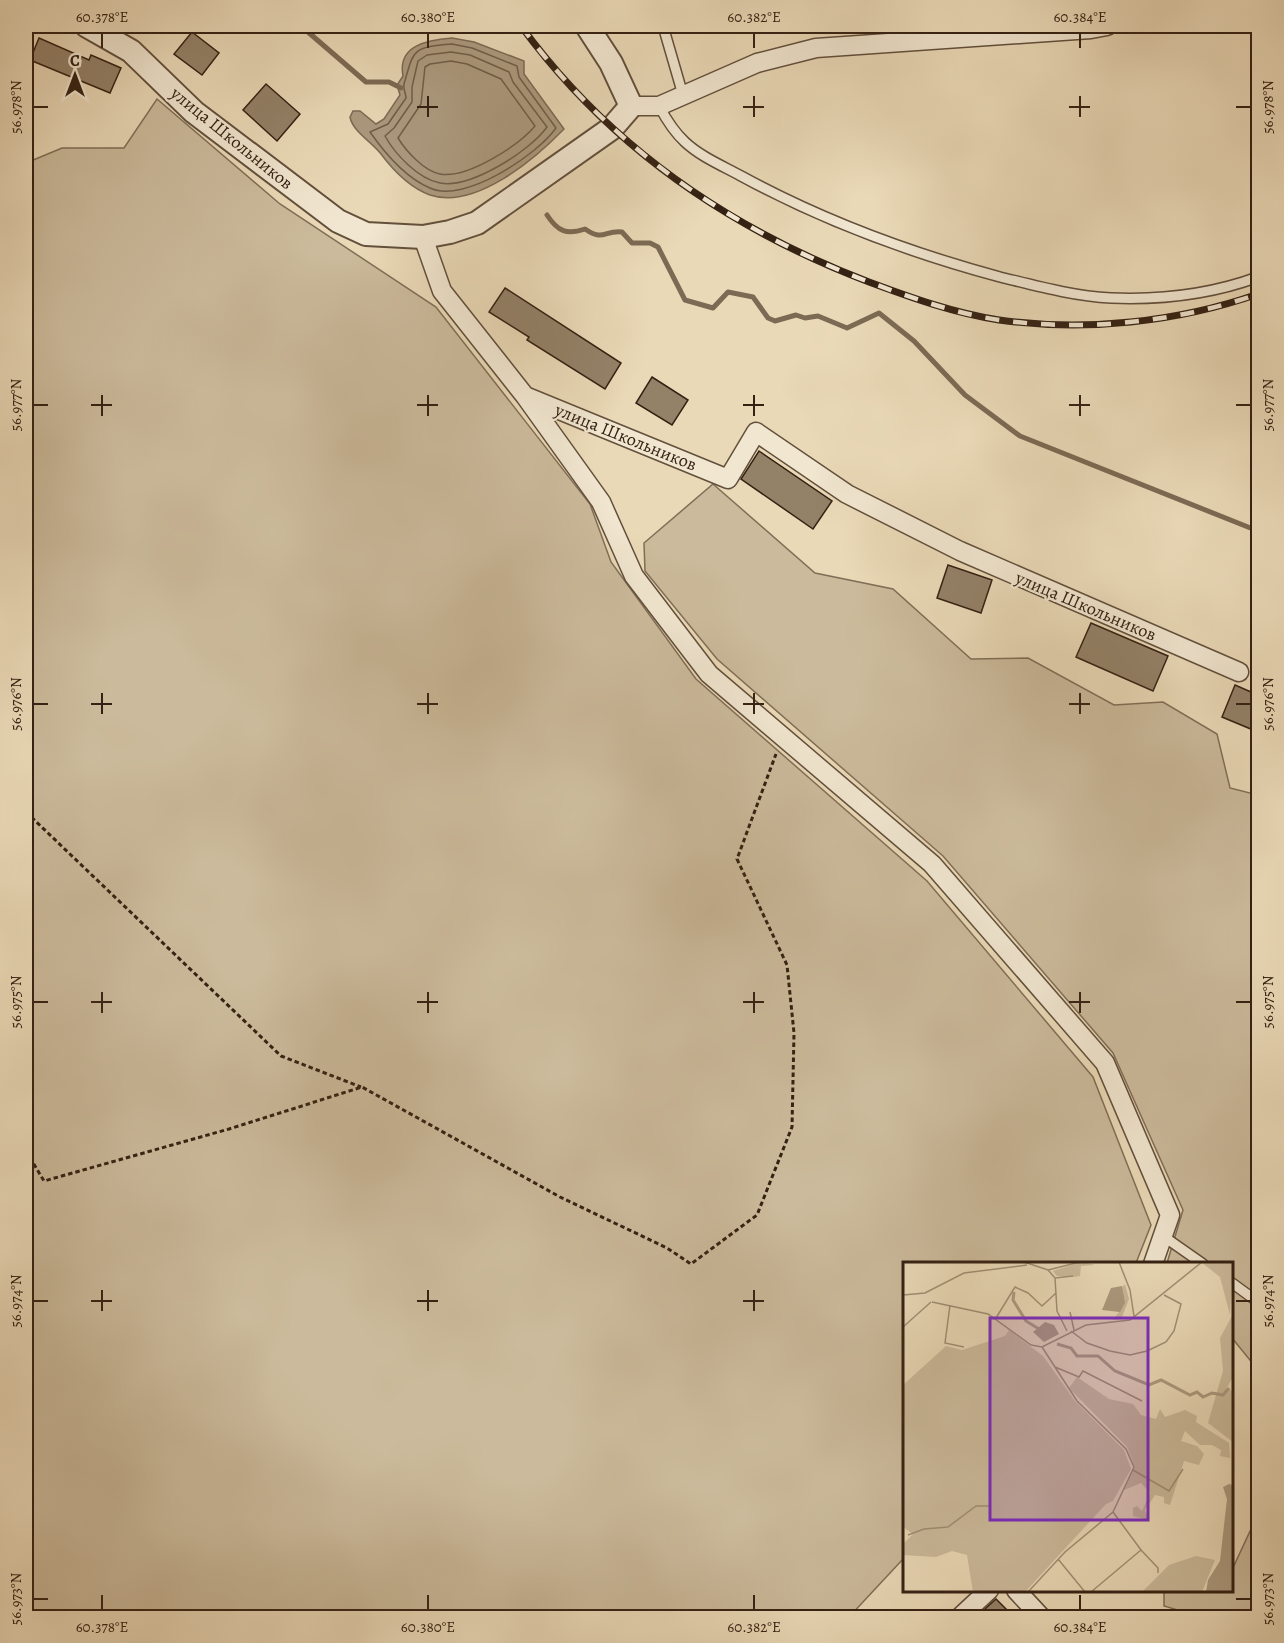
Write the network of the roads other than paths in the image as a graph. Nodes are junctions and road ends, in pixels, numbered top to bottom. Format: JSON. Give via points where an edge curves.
{"nodes":[{"id":1,"x":87,"y":26,"type":"edge"},
{"id":2,"x":587,"y":26,"type":"edge"},
{"id":3,"x":663,"y":26,"type":"edge"},
{"id":4,"x":1107,"y":26,"type":"edge"},
{"id":5,"x":682,"y":95,"type":"junction"},
{"id":6,"x":631,"y":105,"type":"junction"},
{"id":7,"x":658,"y":105,"type":"junction"},
{"id":8,"x":423,"y":237,"type":"junction"},
{"id":9,"x":1258,"y":277,"type":"edge"},
{"id":10,"x":525,"y":396,"type":"junction"},
{"id":11,"x":1239,"y":672,"type":"dead end"},
{"id":12,"x":1163,"y":1236,"type":"junction"},
{"id":13,"x":1153,"y":1262,"type":"edge"},
{"id":14,"x":1202,"y":1262,"type":"edge"},
{"id":15,"x":1233,"y":1284,"type":"edge"},
{"id":16,"x":1258,"y":1302,"type":"edge"},
{"id":17,"x":987,"y":1592,"type":"edge"},
{"id":18,"x":1018,"y":1592,"type":"edge"},
{"id":19,"x":959,"y":1617,"type":"edge"},
{"id":20,"x":1042,"y":1617,"type":"edge"}],
"edges":[{"from":1,"to":8,"type":"street","name":"улица Школьников","via":[[131,51],[194,112],[338,221],[366,234]]},
{"from":2,"to":6,"type":"street"},
{"from":3,"to":5,"type":"lane"},
{"from":4,"to":5,"type":"street","via":[[816,48],[757,63]]},
{"from":5,"to":7,"type":"street"},
{"from":6,"to":7,"type":"street"},
{"from":6,"to":8,"type":"street","via":[[612,128],[477,223]]},
{"from":7,"to":9,"type":"lane","via":[[673,129],[698,152],[795,205],[977,271],[1112,298],[1196,293]]},
{"from":8,"to":10,"type":"street","name":"улица Школьников","via":[[442,291]]},
{"from":10,"to":11,"type":"street","name":"улица Школьников","via":[[728,479],[756,432],[847,494],[960,551]]},
{"from":10,"to":12,"type":"street","via":[[601,502],[634,576],[709,674],[932,864],[1105,1063],[1170,1215]]},
{"from":12,"to":13,"type":"street"},
{"from":12,"to":14,"type":"lane"},
{"from":15,"to":16,"type":"lane"},
{"from":17,"to":19,"type":"street"},
{"from":18,"to":20,"type":"street"}]}
